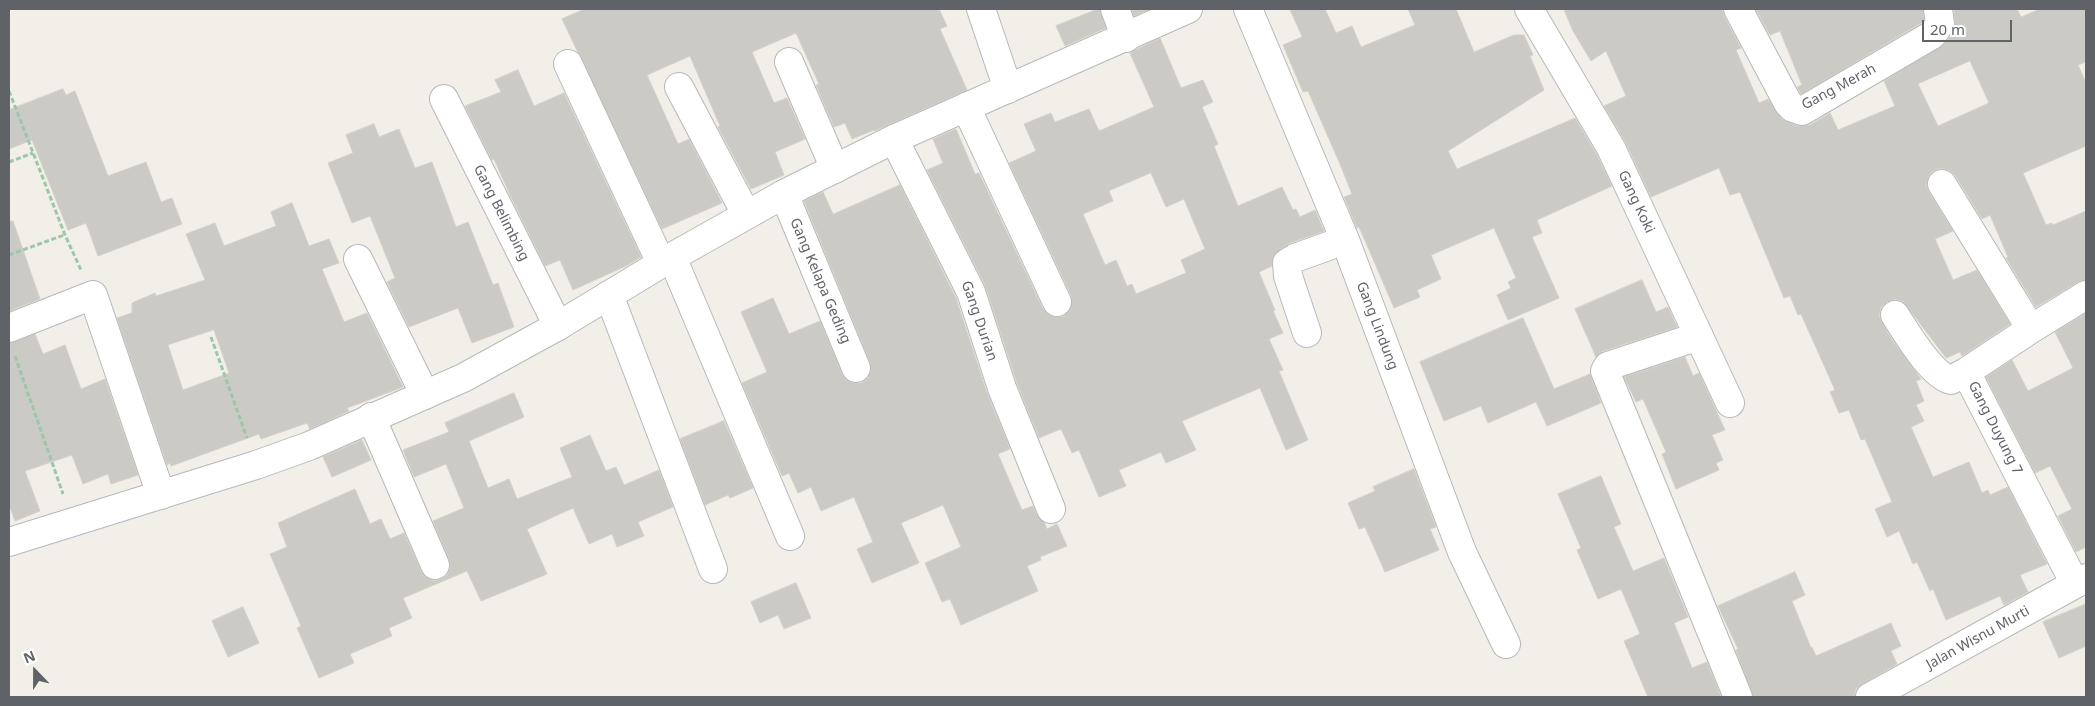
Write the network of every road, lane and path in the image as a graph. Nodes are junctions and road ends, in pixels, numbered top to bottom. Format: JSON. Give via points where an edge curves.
{"nodes":[{"id":1,"x":981,"y":9,"type":"edge"},
{"id":2,"x":1115,"y":9,"type":"edge"},
{"id":3,"x":1188,"y":9,"type":"edge"},
{"id":4,"x":1248,"y":9,"type":"edge"},
{"id":5,"x":1529,"y":9,"type":"edge"},
{"id":6,"x":1738,"y":9,"type":"edge"},
{"id":7,"x":1938,"y":9,"type":"edge"},
{"id":8,"x":1126,"y":38,"type":"junction"},
{"id":9,"x":789,"y":62,"type":"dead end"},
{"id":10,"x":568,"y":64,"type":"dead end"},
{"id":11,"x":679,"y":87,"type":"dead end"},
{"id":12,"x":1008,"y":89,"type":"junction"},
{"id":13,"x":9,"y":91,"type":"edge"},
{"id":14,"x":444,"y":99,"type":"dead end"},
{"id":15,"x":966,"y":107,"type":"junction"},
{"id":16,"x":894,"y":139,"type":"junction"},
{"id":17,"x":33,"y":153,"type":"junction"},
{"id":18,"x":9,"y":162,"type":"edge"},
{"id":19,"x":835,"y":168,"type":"junction"},
{"id":20,"x":1942,"y":184,"type":"dead end"},
{"id":21,"x":784,"y":194,"type":"junction"},
{"id":22,"x":746,"y":214,"type":"junction"},
{"id":23,"x":64,"y":234,"type":"junction"},
{"id":24,"x":1345,"y":240,"type":"junction"},
{"id":25,"x":9,"y":255,"type":"edge"},
{"id":26,"x":358,"y":260,"type":"dead end"},
{"id":27,"x":666,"y":260,"type":"junction"},
{"id":28,"x":93,"y":295,"type":"junction"},
{"id":29,"x":608,"y":295,"type":"junction"},
{"id":30,"x":2086,"y":295,"type":"edge"},
{"id":31,"x":1057,"y":302,"type":"dead end"},
{"id":32,"x":1895,"y":315,"type":"dead end"},
{"id":33,"x":558,"y":326,"type":"junction"},
{"id":34,"x":2031,"y":328,"type":"junction"},
{"id":35,"x":1307,"y":333,"type":"dead end"},
{"id":36,"x":1699,"y":336,"type":"junction"},
{"id":37,"x":211,"y":337,"type":"dead end"},
{"id":38,"x":10,"y":338,"type":"edge"},
{"id":39,"x":856,"y":368,"type":"dead end"},
{"id":40,"x":1966,"y":372,"type":"junction"},
{"id":41,"x":425,"y":395,"type":"junction"},
{"id":42,"x":1730,"y":403,"type":"dead end"},
{"id":43,"x":371,"y":417,"type":"junction"},
{"id":44,"x":256,"y":465,"type":"junction"},
{"id":45,"x":161,"y":495,"type":"junction"},
{"id":46,"x":1051,"y":509,"type":"dead end"},
{"id":47,"x":73,"y":521,"type":"junction"},
{"id":48,"x":790,"y":536,"type":"dead end"},
{"id":49,"x":9,"y":542,"type":"edge"},
{"id":50,"x":435,"y":566,"type":"dead end"},
{"id":51,"x":713,"y":569,"type":"dead end"},
{"id":52,"x":2081,"y":581,"type":"edge"},
{"id":53,"x":1506,"y":644,"type":"dead end"},
{"id":54,"x":1738,"y":697,"type":"edge"},
{"id":55,"x":1871,"y":697,"type":"edge"}],
"edges":[{"from":1,"to":12,"type":"street"},
{"from":2,"to":8,"type":"street"},
{"from":3,"to":8,"type":"street"},
{"from":4,"to":24,"type":"street","name":"Gang Lindung"},
{"from":5,"to":36,"type":"street","name":"Gang Koki","via":[[1611,148]]},
{"from":6,"to":7,"type":"street","name":"Gang Merah","via":[[1788,103],[1802,111],[1932,35],[1940,24]]},
{"from":8,"to":12,"type":"street"},
{"from":9,"to":19,"type":"street"},
{"from":10,"to":27,"type":"street"},
{"from":11,"to":22,"type":"street"},
{"from":12,"to":15,"type":"street"},
{"from":13,"to":17,"type":"path"},
{"from":14,"to":33,"type":"street","name":"Gang Belimbing"},
{"from":15,"to":16,"type":"street"},
{"from":15,"to":31,"type":"street"},
{"from":16,"to":19,"type":"street"},
{"from":16,"to":46,"type":"street","name":"Gang Durian","via":[[971,292],[1002,388]]},
{"from":17,"to":18,"type":"path"},
{"from":17,"to":23,"type":"path"},
{"from":19,"to":21,"type":"street"},
{"from":20,"to":34,"type":"street"},
{"from":21,"to":22,"type":"street"},
{"from":21,"to":39,"type":"street","name":"Gang Kelapa Geding"},
{"from":22,"to":27,"type":"street"},
{"from":23,"to":25,"type":"path"},
{"from":23,"to":28,"type":"path"},
{"from":24,"to":35,"type":"street","via":[[1288,262],[1288,276]]},
{"from":24,"to":53,"type":"street","name":"Gang Lindung","via":[[1462,552]]},
{"from":26,"to":41,"type":"street"},
{"from":27,"to":29,"type":"street"},
{"from":27,"to":48,"type":"street"},
{"from":28,"to":38,"type":"street"},
{"from":28,"to":45,"type":"street"},
{"from":29,"to":33,"type":"street"},
{"from":29,"to":51,"type":"street"},
{"from":30,"to":34,"type":"street","name":"Gang Duyung 7"},
{"from":32,"to":40,"type":"street","via":[[1941,376],[1951,380]]},
{"from":33,"to":41,"type":"street"},
{"from":34,"to":40,"type":"street","name":"Gang Duyung 7"},
{"from":36,"to":42,"type":"street","name":"Gang Koki"},
{"from":36,"to":54,"type":"street","via":[[1608,366],[1605,371]]},
{"from":37,"to":44,"type":"path"},
{"from":38,"to":47,"type":"path"},
{"from":40,"to":52,"type":"street","name":"Gang Duyung 7"},
{"from":41,"to":43,"type":"street"},
{"from":43,"to":44,"type":"street","via":[[309,446]]},
{"from":43,"to":50,"type":"street"},
{"from":44,"to":45,"type":"street"},
{"from":45,"to":47,"type":"street"},
{"from":47,"to":49,"type":"street"},
{"from":52,"to":55,"type":"street","name":"Jalan Wisnu Murti"}]}
